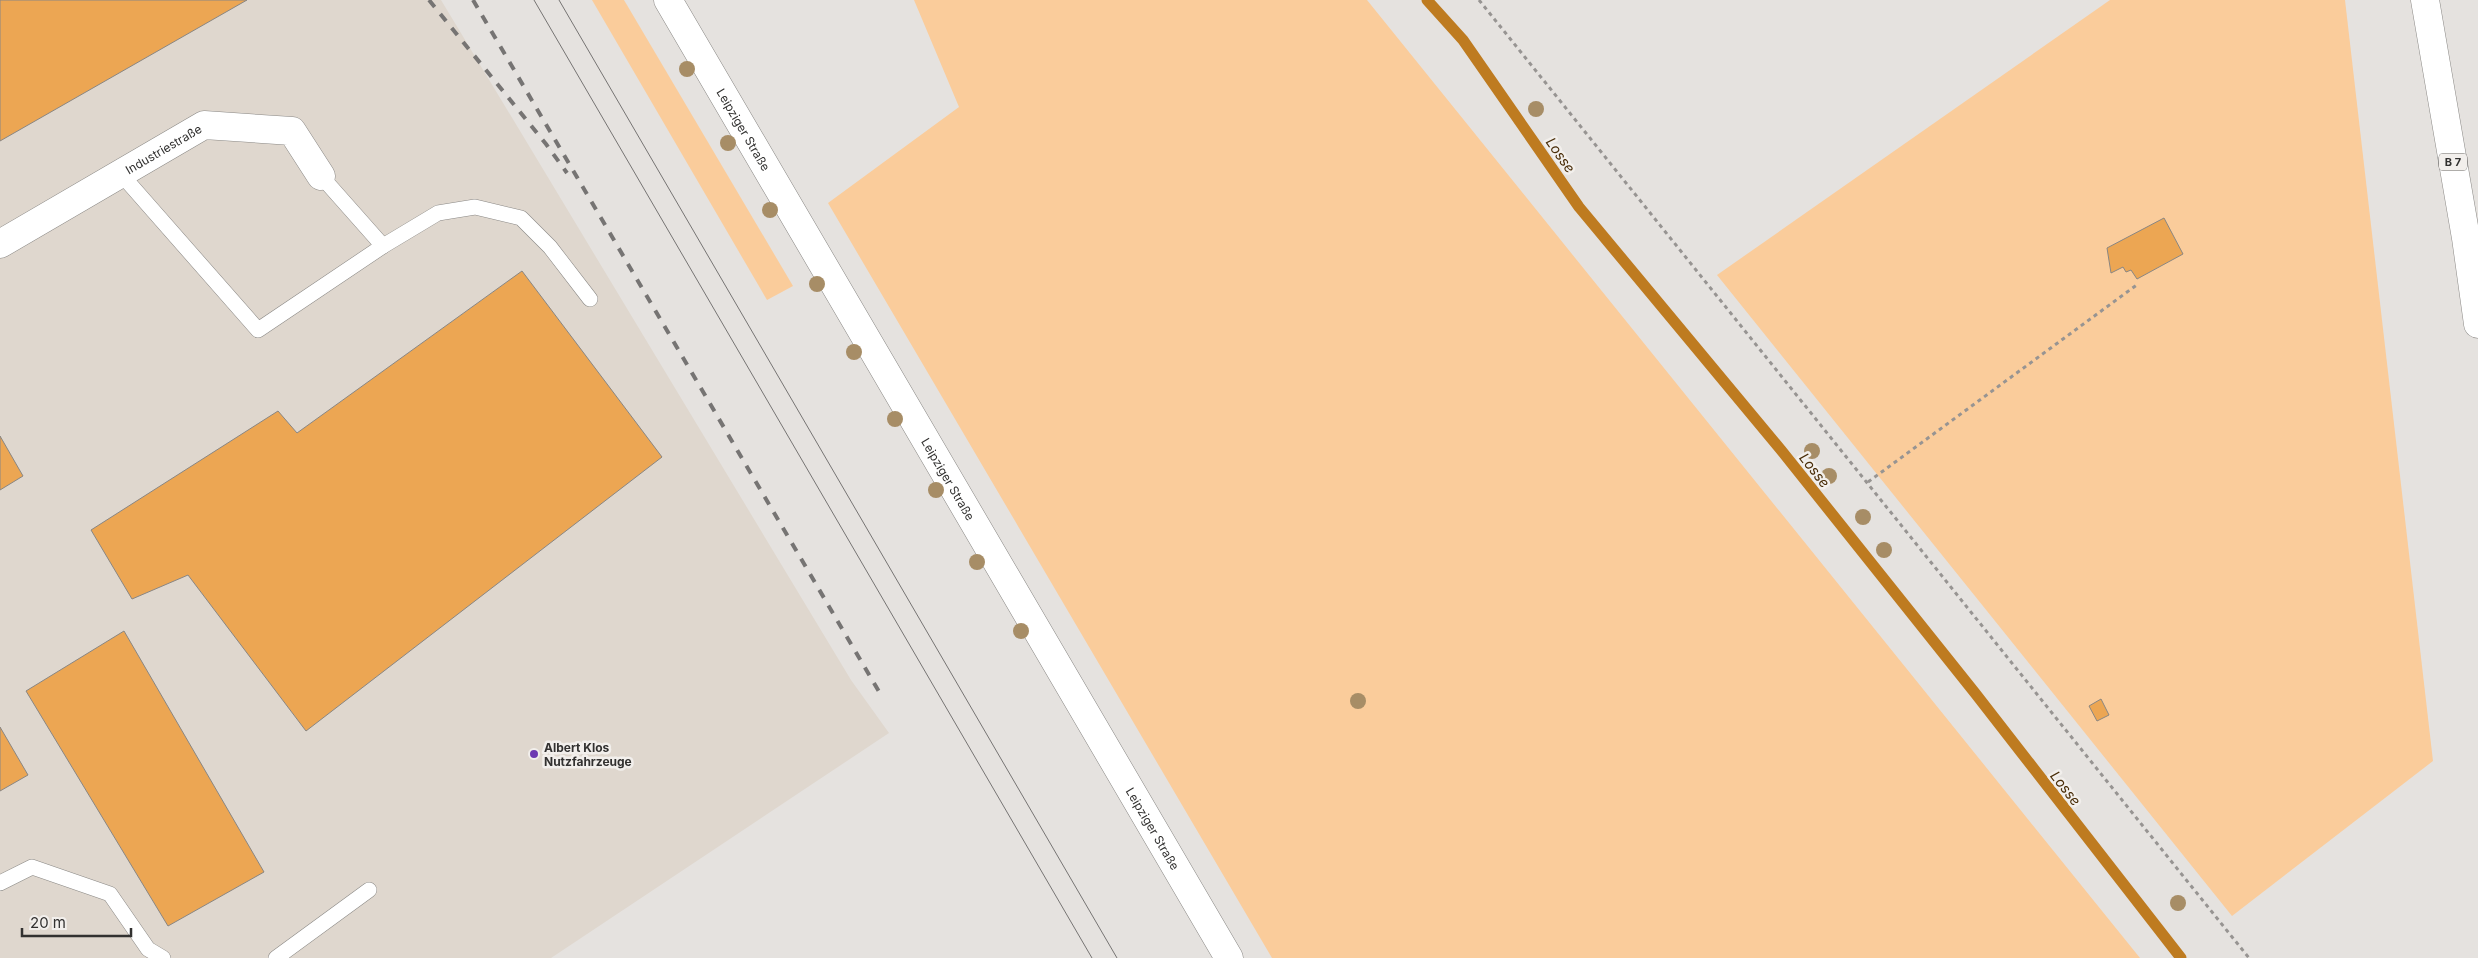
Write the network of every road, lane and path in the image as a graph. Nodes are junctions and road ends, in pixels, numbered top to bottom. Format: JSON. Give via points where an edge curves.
{"nodes":[{"id":1,"x":668,"y":0,"type":"edge"},
{"id":2,"x":1479,"y":0,"type":"edge"},
{"id":3,"x":2425,"y":0,"type":"edge"},
{"id":4,"x":121,"y":174,"type":"junction"},
{"id":5,"x":321,"y":176,"type":"joint"},
{"id":6,"x":0,"y":244,"type":"edge"},
{"id":7,"x":383,"y":246,"type":"junction"},
{"id":8,"x":2138,"y":284,"type":"dead end"},
{"id":9,"x":590,"y":299,"type":"dead end"},
{"id":10,"x":2478,"y":324,"type":"edge"},
{"id":11,"x":1868,"y":482,"type":"junction"},
{"id":12,"x":0,"y":883,"type":"edge"},
{"id":13,"x":369,"y":890,"type":"dead end"},
{"id":14,"x":163,"y":958,"type":"edge"},
{"id":15,"x":276,"y":958,"type":"edge"},
{"id":16,"x":1229,"y":958,"type":"edge"},
{"id":17,"x":2248,"y":958,"type":"edge"}],
"edges":[{"from":1,"to":16,"type":"main road","name":"Leipziger Straße"},
{"from":2,"to":11,"type":"path"},
{"from":3,"to":10,"type":"main road","number":"B 7"},
{"from":4,"to":5,"type":"main road","name":"Industriestraße","via":[[204,125],[292,131]]},
{"from":4,"to":6,"type":"main road","name":"Industriestraße"},
{"from":4,"to":7,"type":"lane","via":[[258,330]]},
{"from":5,"to":7,"type":"lane"},
{"from":7,"to":9,"type":"lane","via":[[438,213],[475,207],[521,218],[550,247]]},
{"from":8,"to":11,"type":"path"},
{"from":11,"to":17,"type":"path"},
{"from":12,"to":14,"type":"lane","via":[[32,867],[110,894],[148,949]]},
{"from":13,"to":15,"type":"lane"}]}
